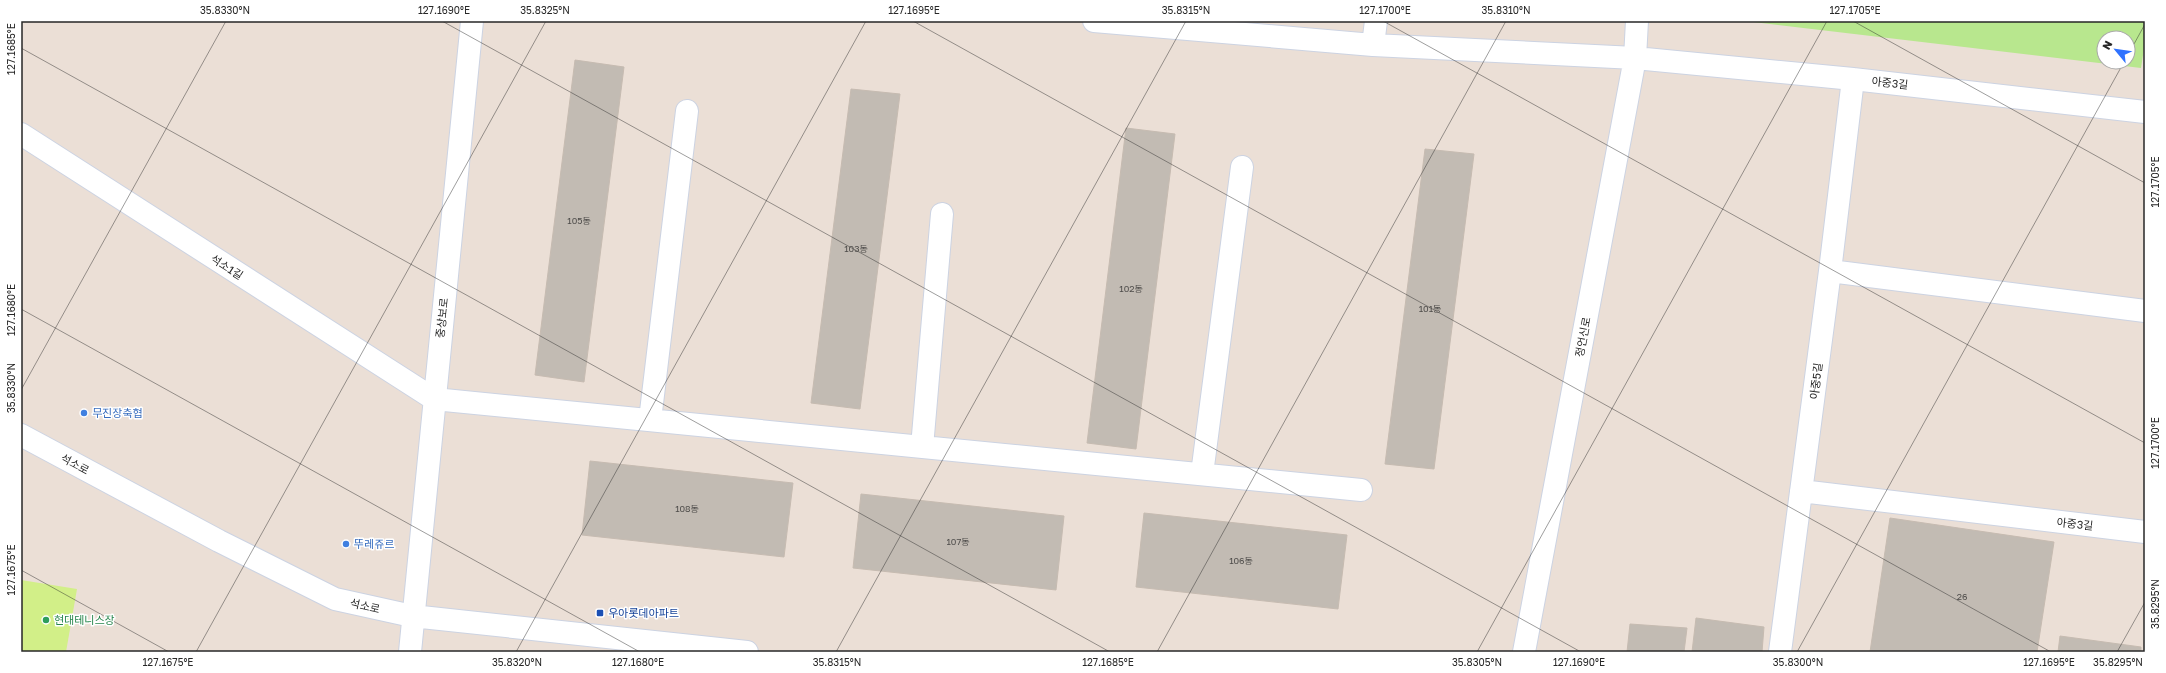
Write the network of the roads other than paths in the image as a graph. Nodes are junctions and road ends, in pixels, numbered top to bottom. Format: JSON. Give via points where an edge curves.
{"nodes":[{"id":1,"x":472,"y":21,"type":"edge"},
{"id":2,"x":1094,"y":21,"type":"edge"},
{"id":3,"x":1376,"y":21,"type":"edge"},
{"id":4,"x":1637,"y":21,"type":"edge"},
{"id":5,"x":1185,"y":25,"type":"edge"},
{"id":6,"x":1373,"y":45,"type":"junction"},
{"id":7,"x":1635,"y":58,"type":"junction"},
{"id":8,"x":1853,"y":79,"type":"junction"},
{"id":9,"x":687,"y":111,"type":"dead end"},
{"id":10,"x":2145,"y":112,"type":"edge"},
{"id":11,"x":21,"y":134,"type":"edge"},
{"id":12,"x":1242,"y":166,"type":"dead end"},
{"id":13,"x":942,"y":214,"type":"dead end"},
{"id":14,"x":1830,"y":271,"type":"junction"},
{"id":15,"x":2145,"y":311,"type":"edge"},
{"id":16,"x":434,"y":399,"type":"junction"},
{"id":17,"x":650,"y":420,"type":"junction"},
{"id":18,"x":21,"y":435,"type":"edge"},
{"id":19,"x":922,"y":447,"type":"junction"},
{"id":20,"x":1202,"y":474,"type":"junction"},
{"id":21,"x":1361,"y":490,"type":"dead end"},
{"id":22,"x":1801,"y":491,"type":"junction"},
{"id":23,"x":2145,"y":532,"type":"edge"},
{"id":24,"x":412,"y":616,"type":"junction"},
{"id":25,"x":410,"y":652,"type":"edge"},
{"id":26,"x":747,"y":652,"type":"edge"},
{"id":27,"x":1524,"y":652,"type":"edge"},
{"id":28,"x":1780,"y":652,"type":"edge"}],
"edges":[{"from":1,"to":16,"type":"street","name":"중상보로"},
{"from":2,"to":5,"type":"street","name":"아중3길"},
{"from":3,"to":6,"type":"street"},
{"from":4,"to":7,"type":"street","name":"정언신로"},
{"from":5,"to":6,"type":"street","name":"아중3길"},
{"from":6,"to":7,"type":"street","name":"아중3길"},
{"from":7,"to":8,"type":"street","name":"아중3길"},
{"from":7,"to":27,"type":"street","name":"정언신로"},
{"from":8,"to":10,"type":"street","name":"아중3길"},
{"from":8,"to":14,"type":"street","name":"아중5길"},
{"from":9,"to":17,"type":"street"},
{"from":11,"to":16,"type":"street","name":"석소1길"},
{"from":12,"to":20,"type":"street"},
{"from":13,"to":19,"type":"street"},
{"from":14,"to":15,"type":"street"},
{"from":14,"to":22,"type":"street","name":"아중5길"},
{"from":16,"to":17,"type":"street"},
{"from":16,"to":24,"type":"street","name":"중상보로"},
{"from":17,"to":19,"type":"street"},
{"from":18,"to":24,"type":"street","name":"석소로","via":[[219,541],[335,599]]},
{"from":19,"to":20,"type":"street"},
{"from":20,"to":21,"type":"street"},
{"from":22,"to":23,"type":"street","name":"아중3길"},
{"from":22,"to":28,"type":"street","name":"아중5길"},
{"from":24,"to":25,"type":"street","name":"중상보로"},
{"from":24,"to":26,"type":"street","name":"석소로"}]}
